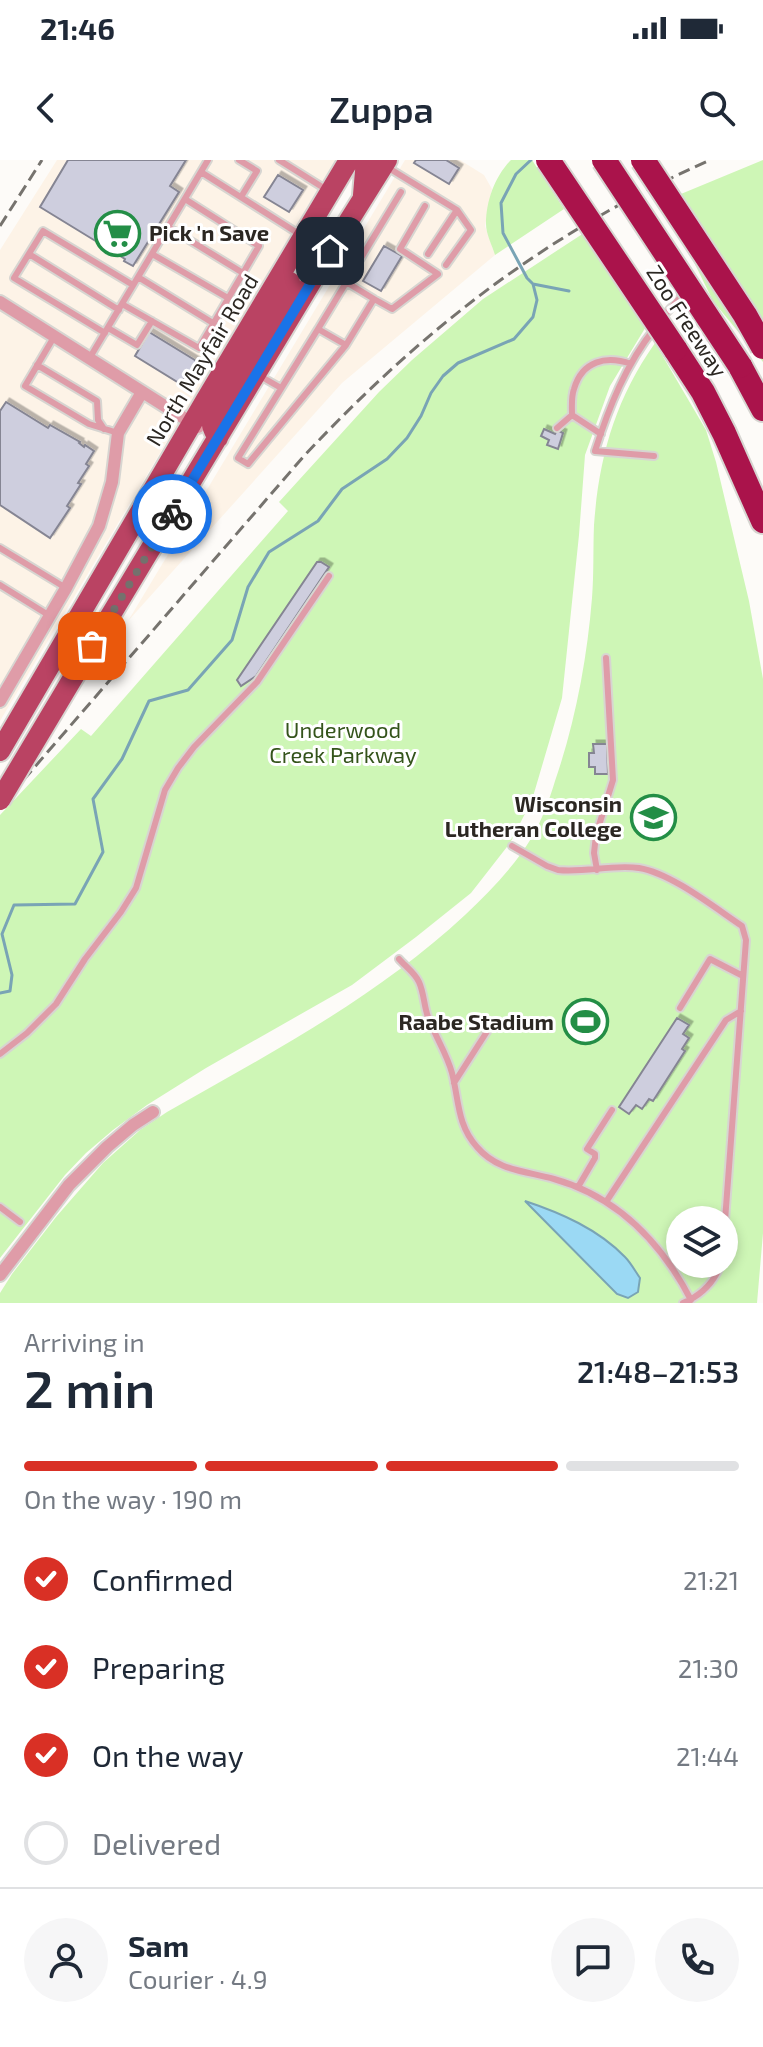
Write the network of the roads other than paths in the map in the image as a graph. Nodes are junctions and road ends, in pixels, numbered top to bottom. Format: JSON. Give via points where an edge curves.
{"nodes":[{"id":1,"x":208,"y":160,"type":"edge"},
{"id":2,"x":239,"y":160,"type":"edge"},
{"id":3,"x":279,"y":160,"type":"edge"},
{"id":4,"x":349,"y":160,"type":"edge"},
{"id":5,"x":548,"y":160,"type":"edge"},
{"id":6,"x":604,"y":160,"type":"edge"},
{"id":7,"x":643,"y":160,"type":"edge"},
{"id":8,"x":379,"y":162,"type":"edge"},
{"id":9,"x":201,"y":172,"type":"junction"},
{"id":10,"x":330,"y":192,"type":"junction"},
{"id":11,"x":401,"y":192,"type":"dead end"},
{"id":12,"x":241,"y":197,"type":"junction"},
{"id":13,"x":185,"y":199,"type":"junction"},
{"id":14,"x":425,"y":206,"type":"dead end"},
{"id":15,"x":457,"y":210,"type":"junction"},
{"id":16,"x":168,"y":227,"type":"junction"},
{"id":17,"x":306,"y":235,"type":"junction"},
{"id":18,"x":330,"y":251,"type":"junction"},
{"id":19,"x":29,"y":254,"type":"junction"},
{"id":20,"x":152,"y":254,"type":"junction"},
{"id":21,"x":428,"y":254,"type":"dead end"},
{"id":22,"x":721,"y":264,"type":"dead end"},
{"id":23,"x":446,"y":265,"type":"dead end"},
{"id":24,"x":355,"y":268,"type":"junction"},
{"id":25,"x":710,"y":272,"type":"dead end"},
{"id":26,"x":243,"y":273,"type":"junction"},
{"id":27,"x":138,"y":277,"type":"junction"},
{"id":28,"x":700,"y":280,"type":"dead end"},
{"id":29,"x":346,"y":282,"type":"junction"},
{"id":30,"x":133,"y":285,"type":"junction"},
{"id":31,"x":228,"y":298,"type":"junction"},
{"id":32,"x":374,"y":299,"type":"junction"},
{"id":33,"x":0,"y":302,"type":"edge"},
{"id":34,"x":120,"y":307,"type":"junction"},
{"id":35,"x":152,"y":321,"type":"junction"},
{"id":36,"x":213,"y":323,"type":"junction"},
{"id":37,"x":318,"y":329,"type":"junction"},
{"id":38,"x":106,"y":330,"type":"junction"},
{"id":39,"x":54,"y":337,"type":"junction"},
{"id":40,"x":346,"y":345,"type":"junction"},
{"id":41,"x":763,"y":347,"type":"edge"},
{"id":42,"x":89,"y":359,"type":"junction"},
{"id":43,"x":631,"y":364,"type":"junction"},
{"id":44,"x":37,"y":365,"type":"junction"},
{"id":45,"x":257,"y":373,"type":"junction"},
{"id":46,"x":281,"y":388,"type":"junction"},
{"id":47,"x":142,"y":392,"type":"junction"},
{"id":48,"x":763,"y":409,"type":"edge"},
{"id":49,"x":572,"y":415,"type":"junction"},
{"id":50,"x":192,"y":423,"type":"junction"},
{"id":51,"x":557,"y":428,"type":"dead end"},
{"id":52,"x":111,"y":431,"type":"junction"},
{"id":53,"x":601,"y":434,"type":"junction"},
{"id":54,"x":218,"y":438,"type":"junction"},
{"id":55,"x":654,"y":456,"type":"dead end"},
{"id":56,"x":763,"y":521,"type":"edge"},
{"id":57,"x":0,"y":548,"type":"edge"},
{"id":58,"x":329,"y":576,"type":"dead end"},
{"id":59,"x":0,"y":585,"type":"edge"},
{"id":60,"x":66,"y":588,"type":"junction"},
{"id":61,"x":50,"y":616,"type":"junction"},
{"id":62,"x":94,"y":643,"type":"junction"},
{"id":63,"x":606,"y":658,"type":"dead end"},
{"id":64,"x":0,"y":701,"type":"edge"},
{"id":65,"x":0,"y":751,"type":"edge"},
{"id":66,"x":0,"y":800,"type":"edge"},
{"id":67,"x":512,"y":846,"type":"dead end"},
{"id":68,"x":597,"y":870,"type":"junction"},
{"id":69,"x":399,"y":959,"type":"dead end"},
{"id":70,"x":743,"y":976,"type":"junction"},
{"id":71,"x":680,"y":1008,"type":"dead end"},
{"id":72,"x":741,"y":1011,"type":"junction"},
{"id":73,"x":488,"y":1030,"type":"dead end"},
{"id":74,"x":0,"y":1054,"type":"edge"},
{"id":75,"x":454,"y":1083,"type":"junction"},
{"id":76,"x":612,"y":1110,"type":"dead end"},
{"id":77,"x":153,"y":1112,"type":"dead end"},
{"id":78,"x":578,"y":1187,"type":"junction"},
{"id":79,"x":606,"y":1202,"type":"junction"},
{"id":80,"x":726,"y":1206,"type":"edge"},
{"id":81,"x":0,"y":1207,"type":"edge"},
{"id":82,"x":20,"y":1222,"type":"dead end"},
{"id":83,"x":0,"y":1275,"type":"edge"},
{"id":84,"x":715,"y":1278,"type":"edge"},
{"id":85,"x":691,"y":1300,"type":"junction"},
{"id":86,"x":683,"y":1303,"type":"edge"}],
"edges":[{"from":1,"to":9,"type":"lane"},
{"from":2,"to":12,"type":"lane","via":[[257,171]]},
{"from":3,"to":10,"type":"lane"},
{"from":4,"to":10,"type":"main road","name":"North Mayfair Road"},
{"from":5,"to":56,"type":"highway","name":"Zoo Freeway","bridge":true,"via":[[703,392]]},
{"from":6,"to":48,"type":"highway","name":"Zoo Freeway","bridge":true},
{"from":7,"to":41,"type":"highway","bridge":true},
{"from":8,"to":15,"type":"lane"},
{"from":8,"to":18,"type":"main road"},
{"from":9,"to":12,"type":"lane"},
{"from":9,"to":13,"type":"lane"},
{"from":10,"to":17,"type":"main road","name":"North Mayfair Road"},
{"from":11,"to":24,"type":"lane"},
{"from":12,"to":17,"type":"lane"},
{"from":13,"to":16,"type":"lane"},
{"from":13,"to":26,"type":"lane","via":[[259,246]]},
{"from":14,"to":32,"type":"lane","via":[[400,249],[438,274],[392,309]]},
{"from":15,"to":21,"type":"lane"},
{"from":15,"to":23,"type":"lane","via":[[471,230]]},
{"from":16,"to":20,"type":"lane"},
{"from":16,"to":26,"type":"lane"},
{"from":17,"to":50,"type":"main road","name":"North Mayfair Road"},
{"from":17,"to":54,"type":"main road","via":[[283,298],[214,413],[211,428]]},
{"from":18,"to":24,"type":"lane"},
{"from":18,"to":45,"type":"main road"},
{"from":19,"to":30,"type":"lane","via":[[43,231]]},
{"from":19,"to":34,"type":"lane"},
{"from":19,"to":38,"type":"lane","via":[[14,278]]},
{"from":20,"to":27,"type":"lane"},
{"from":20,"to":31,"type":"lane"},
{"from":22,"to":25,"type":"lane"},
{"from":24,"to":29,"type":"lane"},
{"from":26,"to":31,"type":"lane"},
{"from":27,"to":30,"type":"lane"},
{"from":27,"to":36,"type":"lane"},
{"from":28,"to":43,"type":"lane","via":[[670,307]]},
{"from":29,"to":32,"type":"lane"},
{"from":29,"to":37,"type":"lane"},
{"from":30,"to":34,"type":"lane"},
{"from":31,"to":36,"type":"lane"},
{"from":32,"to":40,"type":"lane"},
{"from":33,"to":39,"type":"street"},
{"from":34,"to":35,"type":"lane"},
{"from":34,"to":38,"type":"lane"},
{"from":35,"to":36,"type":"lane","via":[[199,348]]},
{"from":35,"to":38,"type":"lane","via":[[137,345]]},
{"from":37,"to":40,"type":"lane"},
{"from":37,"to":46,"type":"lane"},
{"from":38,"to":42,"type":"lane"},
{"from":39,"to":42,"type":"street"},
{"from":39,"to":44,"type":"lane"},
{"from":40,"to":46,"type":"lane","via":[[248,464],[238,458]]},
{"from":42,"to":47,"type":"street"},
{"from":43,"to":49,"type":"lane","via":[[595,362],[573,389]]},
{"from":43,"to":53,"type":"lane"},
{"from":44,"to":52,"type":"lane","via":[[97,401],[98,420]]},
{"from":44,"to":52,"type":"lane","via":[[25,386]]},
{"from":45,"to":46,"type":"lane"},
{"from":45,"to":54,"type":"main road"},
{"from":47,"to":50,"type":"street"},
{"from":47,"to":52,"type":"street"},
{"from":49,"to":51,"type":"lane"},
{"from":49,"to":53,"type":"lane"},
{"from":50,"to":54,"type":"street"},
{"from":50,"to":62,"type":"main road","via":[[195,444],[127,561]]},
{"from":50,"to":65,"type":"main road","name":"North Mayfair Road"},
{"from":52,"to":60,"type":"street","via":[[112,482],[104,514]]},
{"from":53,"to":55,"type":"lane","via":[[595,451]]},
{"from":54,"to":62,"type":"main road"},
{"from":57,"to":60,"type":"lane"},
{"from":58,"to":74,"type":"lane","via":[[257,682],[178,768],[165,790],[136,888],[121,912],[56,1004]]},
{"from":59,"to":61,"type":"lane"},
{"from":60,"to":61,"type":"street"},
{"from":61,"to":64,"type":"street"},
{"from":62,"to":66,"type":"main road","bridge":true},
{"from":63,"to":68,"type":"lane","via":[[613,780],[596,835]]},
{"from":67,"to":68,"type":"lane","via":[[558,870]]},
{"from":68,"to":70,"type":"lane","via":[[640,868],[657,874],[742,926]]},
{"from":69,"to":75,"type":"lane","via":[[420,984]]},
{"from":70,"to":71,"type":"lane","via":[[710,959]]},
{"from":70,"to":72,"type":"lane"},
{"from":72,"to":79,"type":"lane","via":[[726,1020]]},
{"from":72,"to":80,"type":"lane"},
{"from":73,"to":75,"type":"lane"},
{"from":75,"to":78,"type":"lane","via":[[461,1123],[486,1156],[506,1168]]},
{"from":76,"to":78,"type":"lane","via":[[587,1149],[595,1158]]},
{"from":77,"to":83,"type":"street","via":[[69,1185]]},
{"from":78,"to":79,"type":"lane"},
{"from":79,"to":85,"type":"lane","via":[[659,1248]]},
{"from":81,"to":82,"type":"lane"},
{"from":84,"to":85,"type":"lane"},
{"from":85,"to":86,"type":"lane"}]}
